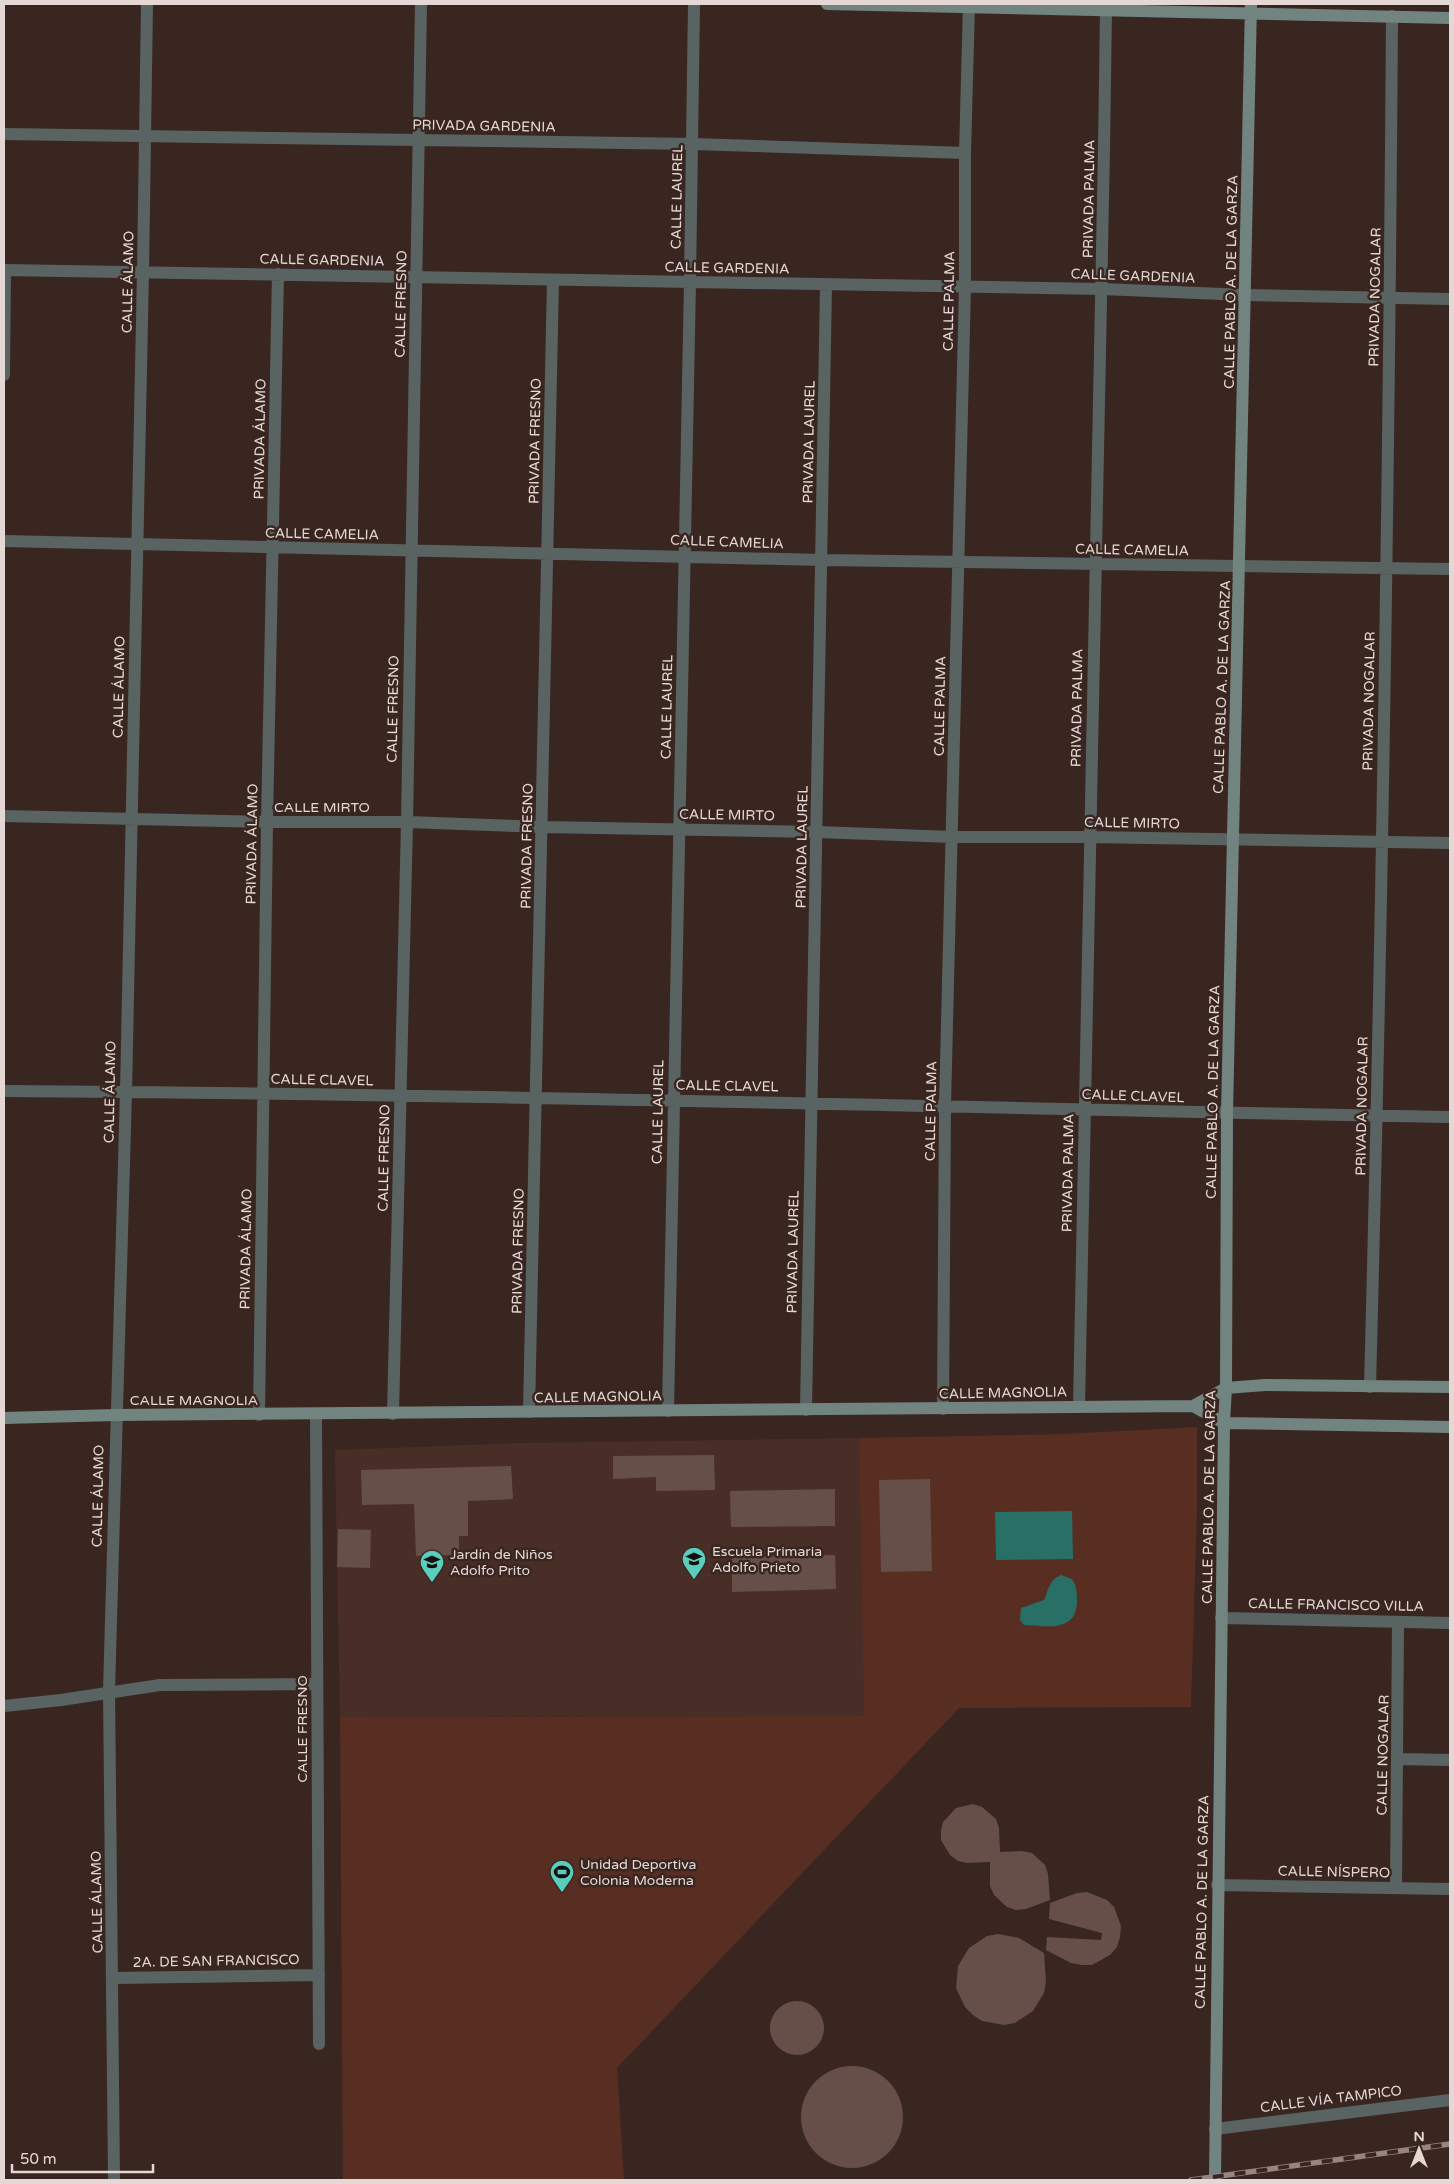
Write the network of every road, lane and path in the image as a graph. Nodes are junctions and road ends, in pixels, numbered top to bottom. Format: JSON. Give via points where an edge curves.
{"nodes":[{"id":1,"x":147,"y":4,"type":"edge"},
{"id":2,"x":421,"y":4,"type":"edge"},
{"id":3,"x":694,"y":4,"type":"edge"},
{"id":4,"x":827,"y":4,"type":"edge"},
{"id":5,"x":969,"y":6,"type":"edge"},
{"id":6,"x":1251,"y":8,"type":"edge"},
{"id":7,"x":1106,"y":10,"type":"junction"},
{"id":8,"x":1392,"y":16,"type":"junction"},
{"id":9,"x":1450,"y":18,"type":"edge"},
{"id":10,"x":4,"y":134,"type":"edge"},
{"id":11,"x":145,"y":135,"type":"junction"},
{"id":12,"x":419,"y":140,"type":"junction"},
{"id":13,"x":693,"y":144,"type":"junction"},
{"id":14,"x":965,"y":153,"type":"junction"},
{"id":15,"x":4,"y":270,"type":"edge"},
{"id":16,"x":144,"y":272,"type":"junction"},
{"id":17,"x":278,"y":274,"type":"junction"},
{"id":18,"x":416,"y":276,"type":"junction"},
{"id":19,"x":553,"y":280,"type":"junction"},
{"id":20,"x":690,"y":282,"type":"junction"},
{"id":21,"x":826,"y":285,"type":"junction"},
{"id":22,"x":965,"y":287,"type":"junction"},
{"id":23,"x":1102,"y":289,"type":"junction"},
{"id":24,"x":1246,"y":295,"type":"junction"},
{"id":25,"x":1390,"y":299,"type":"junction"},
{"id":26,"x":1450,"y":299,"type":"edge"},
{"id":27,"x":4,"y":376,"type":"edge"},
{"id":28,"x":4,"y":541,"type":"edge"},
{"id":29,"x":137,"y":545,"type":"junction"},
{"id":30,"x":272,"y":548,"type":"junction"},
{"id":31,"x":411,"y":550,"type":"junction"},
{"id":32,"x":548,"y":552,"type":"junction"},
{"id":33,"x":685,"y":556,"type":"junction"},
{"id":34,"x":822,"y":560,"type":"junction"},
{"id":35,"x":958,"y":562,"type":"junction"},
{"id":36,"x":1095,"y":565,"type":"junction"},
{"id":37,"x":1240,"y":567,"type":"junction"},
{"id":38,"x":1387,"y":568,"type":"junction"},
{"id":39,"x":1450,"y":569,"type":"edge"},
{"id":40,"x":4,"y":816,"type":"edge"},
{"id":41,"x":131,"y":818,"type":"junction"},
{"id":42,"x":267,"y":822,"type":"junction"},
{"id":43,"x":407,"y":822,"type":"junction"},
{"id":44,"x":543,"y":828,"type":"junction"},
{"id":45,"x":680,"y":829,"type":"junction"},
{"id":46,"x":817,"y":832,"type":"junction"},
{"id":47,"x":952,"y":837,"type":"junction"},
{"id":48,"x":1089,"y":837,"type":"junction"},
{"id":49,"x":1232,"y":840,"type":"junction"},
{"id":50,"x":1381,"y":842,"type":"junction"},
{"id":51,"x":1450,"y":843,"type":"edge"},
{"id":52,"x":4,"y":1091,"type":"edge"},
{"id":53,"x":126,"y":1092,"type":"junction"},
{"id":54,"x":263,"y":1094,"type":"junction"},
{"id":55,"x":400,"y":1096,"type":"junction"},
{"id":56,"x":537,"y":1098,"type":"junction"},
{"id":57,"x":673,"y":1100,"type":"junction"},
{"id":58,"x":810,"y":1103,"type":"junction"},
{"id":59,"x":945,"y":1106,"type":"junction"},
{"id":60,"x":1084,"y":1109,"type":"junction"},
{"id":61,"x":1227,"y":1114,"type":"junction"},
{"id":62,"x":1377,"y":1116,"type":"junction"},
{"id":63,"x":1450,"y":1117,"type":"edge"},
{"id":64,"x":1370,"y":1387,"type":"junction"},
{"id":65,"x":1450,"y":1387,"type":"edge"},
{"id":66,"x":1226,"y":1388,"type":"junction"},
{"id":67,"x":1193,"y":1406,"type":"junction"},
{"id":68,"x":1079,"y":1408,"type":"junction"},
{"id":69,"x":943,"y":1409,"type":"junction"},
{"id":70,"x":806,"y":1410,"type":"junction"},
{"id":71,"x":668,"y":1411,"type":"junction"},
{"id":72,"x":529,"y":1412,"type":"junction"},
{"id":73,"x":316,"y":1414,"type":"junction"},
{"id":74,"x":393,"y":1414,"type":"junction"},
{"id":75,"x":116,"y":1415,"type":"junction"},
{"id":76,"x":259,"y":1415,"type":"junction"},
{"id":77,"x":4,"y":1418,"type":"edge"},
{"id":78,"x":1224,"y":1423,"type":"junction"},
{"id":79,"x":1450,"y":1426,"type":"edge"},
{"id":80,"x":1221,"y":1618,"type":"junction"},
{"id":81,"x":1398,"y":1622,"type":"junction"},
{"id":82,"x":1450,"y":1623,"type":"edge"},
{"id":83,"x":316,"y":1684,"type":"junction"},
{"id":84,"x":109,"y":1691,"type":"junction"},
{"id":85,"x":4,"y":1706,"type":"edge"},
{"id":86,"x":1398,"y":1759,"type":"junction"},
{"id":87,"x":1450,"y":1760,"type":"edge"},
{"id":88,"x":1217,"y":1885,"type":"junction"},
{"id":89,"x":1396,"y":1888,"type":"junction"},
{"id":90,"x":1450,"y":1889,"type":"edge"},
{"id":91,"x":319,"y":1975,"type":"junction"},
{"id":92,"x":113,"y":1978,"type":"junction"},
{"id":93,"x":318,"y":2044,"type":"dead end"},
{"id":94,"x":1450,"y":2100,"type":"edge"},
{"id":95,"x":1215,"y":2129,"type":"junction"},
{"id":96,"x":114,"y":2180,"type":"edge"},
{"id":97,"x":1215,"y":2180,"type":"edge"}],
"edges":[{"from":1,"to":11,"type":"street","name":"CALLE ÁLAMO"},
{"from":2,"to":12,"type":"street","name":"CALLE FRESNO"},
{"from":3,"to":13,"type":"street","name":"CALLE LAUREL"},
{"from":4,"to":5,"type":"street"},
{"from":5,"to":7,"type":"street"},
{"from":5,"to":14,"type":"street","name":"CALLE PALMA"},
{"from":6,"to":7,"type":"street"},
{"from":6,"to":8,"type":"street"},
{"from":6,"to":24,"type":"street","name":"CALLE PABLO A. DE LA GARZA"},
{"from":7,"to":23,"type":"street","name":"PRIVADA PALMA"},
{"from":8,"to":9,"type":"street"},
{"from":8,"to":25,"type":"street","name":"PRIVADA NOGALAR"},
{"from":10,"to":11,"type":"street","name":"PRIVADA GARDENIA"},
{"from":11,"to":12,"type":"street","name":"PRIVADA GARDENIA"},
{"from":11,"to":16,"type":"street","name":"CALLE ÁLAMO"},
{"from":12,"to":13,"type":"street","name":"PRIVADA GARDENIA"},
{"from":12,"to":18,"type":"street","name":"CALLE FRESNO"},
{"from":13,"to":14,"type":"street","name":"PRIVADA GARDENIA"},
{"from":13,"to":20,"type":"street","name":"CALLE LAUREL"},
{"from":14,"to":22,"type":"street","name":"CALLE PALMA"},
{"from":15,"to":16,"type":"street","name":"CALLE GARDENIA"},
{"from":15,"to":27,"type":"street"},
{"from":16,"to":17,"type":"street","name":"CALLE GARDENIA"},
{"from":16,"to":29,"type":"street","name":"CALLE ÁLAMO"},
{"from":17,"to":18,"type":"street","name":"CALLE GARDENIA"},
{"from":17,"to":30,"type":"street","name":"PRIVADA ÁLAMO"},
{"from":18,"to":19,"type":"street","name":"CALLE GARDENIA"},
{"from":18,"to":31,"type":"street","name":"CALLE FRESNO"},
{"from":19,"to":20,"type":"street","name":"CALLE GARDENIA"},
{"from":19,"to":32,"type":"street","name":"PRIVADA FRESNO"},
{"from":20,"to":21,"type":"street","name":"CALLE GARDENIA"},
{"from":20,"to":33,"type":"street","name":"CALLE LAUREL"},
{"from":21,"to":22,"type":"street","name":"CALLE GARDENIA"},
{"from":21,"to":34,"type":"street","name":"PRIVADA LAUREL"},
{"from":22,"to":23,"type":"street","name":"CALLE GARDENIA"},
{"from":22,"to":35,"type":"street","name":"CALLE PALMA"},
{"from":23,"to":24,"type":"street","name":"CALLE GARDENIA"},
{"from":23,"to":36,"type":"street","name":"PRIVADA PALMA"},
{"from":24,"to":25,"type":"street","name":"CALLE GARDENIA"},
{"from":24,"to":37,"type":"street","name":"CALLE PABLO A. DE LA GARZA"},
{"from":25,"to":26,"type":"street","name":"CALLE GARDENIA"},
{"from":25,"to":38,"type":"street","name":"PRIVADA NOGALAR"},
{"from":28,"to":29,"type":"street","name":"CALLE CAMELIA"},
{"from":29,"to":30,"type":"street","name":"CALLE CAMELIA"},
{"from":29,"to":41,"type":"street","name":"CALLE ÁLAMO"},
{"from":30,"to":31,"type":"street","name":"CALLE CAMELIA"},
{"from":30,"to":42,"type":"street","name":"PRIVADA ÁLAMO"},
{"from":31,"to":32,"type":"street","name":"CALLE CAMELIA"},
{"from":31,"to":43,"type":"street","name":"CALLE FRESNO"},
{"from":32,"to":33,"type":"street","name":"CALLE CAMELIA"},
{"from":32,"to":44,"type":"street","name":"PRIVADA FRESNO"},
{"from":33,"to":34,"type":"street","name":"CALLE CAMELIA"},
{"from":33,"to":45,"type":"street","name":"CALLE LAUREL"},
{"from":34,"to":35,"type":"street","name":"CALLE CAMELIA"},
{"from":34,"to":46,"type":"street","name":"PRIVADA LAUREL"},
{"from":35,"to":36,"type":"street","name":"CALLE CAMELIA"},
{"from":35,"to":47,"type":"street","name":"CALLE PALMA"},
{"from":36,"to":37,"type":"street","name":"CALLE CAMELIA"},
{"from":36,"to":48,"type":"street","name":"PRIVADA PALMA"},
{"from":37,"to":38,"type":"street","name":"CALLE CAMELIA"},
{"from":37,"to":49,"type":"street","name":"CALLE PABLO A. DE LA GARZA"},
{"from":38,"to":39,"type":"street","name":"CALLE CAMELIA"},
{"from":38,"to":50,"type":"street","name":"PRIVADA NOGALAR"},
{"from":40,"to":41,"type":"street","name":"CALLE MIRTO"},
{"from":41,"to":42,"type":"street","name":"CALLE MIRTO"},
{"from":41,"to":53,"type":"street","name":"CALLE ÁLAMO"},
{"from":42,"to":43,"type":"street","name":"CALLE MIRTO"},
{"from":42,"to":54,"type":"street","name":"PRIVADA ÁLAMO"},
{"from":43,"to":44,"type":"street","name":"CALLE MIRTO"},
{"from":43,"to":55,"type":"street","name":"CALLE FRESNO"},
{"from":44,"to":45,"type":"street","name":"CALLE MIRTO"},
{"from":44,"to":56,"type":"street","name":"PRIVADA FRESNO"},
{"from":45,"to":46,"type":"street","name":"CALLE MIRTO"},
{"from":45,"to":57,"type":"street","name":"CALLE LAUREL"},
{"from":46,"to":47,"type":"street","name":"CALLE MIRTO"},
{"from":46,"to":58,"type":"street","name":"PRIVADA LAUREL"},
{"from":47,"to":48,"type":"street","name":"CALLE MIRTO"},
{"from":47,"to":59,"type":"street","name":"CALLE PALMA"},
{"from":48,"to":49,"type":"street","name":"CALLE MIRTO"},
{"from":48,"to":60,"type":"street","name":"PRIVADA PALMA"},
{"from":49,"to":50,"type":"street","name":"CALLE MIRTO"},
{"from":49,"to":61,"type":"street","name":"CALLE PABLO A. DE LA GARZA"},
{"from":50,"to":51,"type":"street","name":"CALLE MIRTO"},
{"from":50,"to":62,"type":"street","name":"PRIVADA NOGALAR"},
{"from":52,"to":53,"type":"street","name":"CALLE CLAVEL"},
{"from":53,"to":54,"type":"street","name":"CALLE CLAVEL"},
{"from":53,"to":75,"type":"street","name":"CALLE ÁLAMO"},
{"from":54,"to":55,"type":"street","name":"CALLE CLAVEL"},
{"from":54,"to":76,"type":"street","name":"PRIVADA ÁLAMO"},
{"from":55,"to":56,"type":"street","name":"CALLE CLAVEL"},
{"from":55,"to":74,"type":"street","name":"CALLE FRESNO"},
{"from":56,"to":57,"type":"street","name":"CALLE CLAVEL"},
{"from":56,"to":72,"type":"street","name":"PRIVADA FRESNO"},
{"from":57,"to":58,"type":"street","name":"CALLE CLAVEL"},
{"from":57,"to":71,"type":"street","name":"CALLE LAUREL"},
{"from":58,"to":59,"type":"street","name":"CALLE CLAVEL"},
{"from":58,"to":70,"type":"street","name":"PRIVADA LAUREL"},
{"from":59,"to":60,"type":"street","name":"CALLE CLAVEL"},
{"from":59,"to":69,"type":"street","name":"CALLE PALMA"},
{"from":60,"to":61,"type":"street","name":"CALLE CLAVEL"},
{"from":60,"to":68,"type":"street","name":"PRIVADA PALMA"},
{"from":61,"to":62,"type":"street","name":"CALLE CLAVEL"},
{"from":61,"to":66,"type":"street","name":"CALLE PABLO A. DE LA GARZA"},
{"from":62,"to":63,"type":"street","name":"CALLE CLAVEL"},
{"from":62,"to":64,"type":"street","name":"PRIVADA NOGALAR"},
{"from":64,"to":65,"type":"street","name":"CALLE MAGNOLIA"},
{"from":64,"to":66,"type":"street","name":"CALLE MAGNOLIA","via":[[1264,1385]]},
{"from":66,"to":67,"type":"street","name":"CALLE MAGNOLIA"},
{"from":66,"to":78,"type":"street","name":"CALLE PABLO A. DE LA GARZA"},
{"from":67,"to":68,"type":"street","name":"CALLE MAGNOLIA"},
{"from":67,"to":78,"type":"street","name":"CALLE MAGNOLIA"},
{"from":68,"to":69,"type":"street","name":"CALLE MAGNOLIA"},
{"from":69,"to":70,"type":"street","name":"CALLE MAGNOLIA"},
{"from":70,"to":71,"type":"street","name":"CALLE MAGNOLIA"},
{"from":71,"to":72,"type":"street","name":"CALLE MAGNOLIA"},
{"from":72,"to":74,"type":"street","name":"CALLE MAGNOLIA"},
{"from":73,"to":74,"type":"street","name":"CALLE MAGNOLIA"},
{"from":73,"to":76,"type":"street","name":"CALLE MAGNOLIA"},
{"from":73,"to":83,"type":"street","name":"CALLE FRESNO"},
{"from":75,"to":76,"type":"street","name":"CALLE MAGNOLIA"},
{"from":75,"to":77,"type":"street","name":"CALLE MAGNOLIA"},
{"from":75,"to":84,"type":"street","name":"CALLE ÁLAMO"},
{"from":78,"to":79,"type":"street","name":"CALLE MAGNOLIA"},
{"from":78,"to":80,"type":"street","name":"CALLE PABLO A. DE LA GARZA"},
{"from":80,"to":81,"type":"street","name":"CALLE FRANCISCO VILLA"},
{"from":80,"to":88,"type":"street","name":"CALLE PABLO A. DE LA GARZA"},
{"from":81,"to":82,"type":"street","name":"CALLE FRANCISCO VILLA"},
{"from":81,"to":86,"type":"street","name":"CALLE NOGALAR"},
{"from":83,"to":84,"type":"street","via":[[160,1685]]},
{"from":83,"to":91,"type":"street","name":"CALLE FRESNO"},
{"from":84,"to":85,"type":"street"},
{"from":84,"to":92,"type":"street","name":"CALLE ÁLAMO"},
{"from":86,"to":87,"type":"street"},
{"from":86,"to":89,"type":"street","name":"CALLE NOGALAR"},
{"from":88,"to":89,"type":"street","name":"CALLE NÍSPERO"},
{"from":88,"to":95,"type":"street","name":"CALLE PABLO A. DE LA GARZA"},
{"from":89,"to":90,"type":"street","name":"CALLE NÍSPERO"},
{"from":91,"to":92,"type":"street","name":"2A. DE SAN FRANCISCO"},
{"from":91,"to":93,"type":"street","name":"CALLE FRESNO"},
{"from":92,"to":96,"type":"street","name":"CALLE ÁLAMO"},
{"from":94,"to":95,"type":"street","name":"CALLE VÍA TAMPICO"},
{"from":95,"to":97,"type":"street","name":"CALLE PABLO A. DE LA GARZA"}]}
